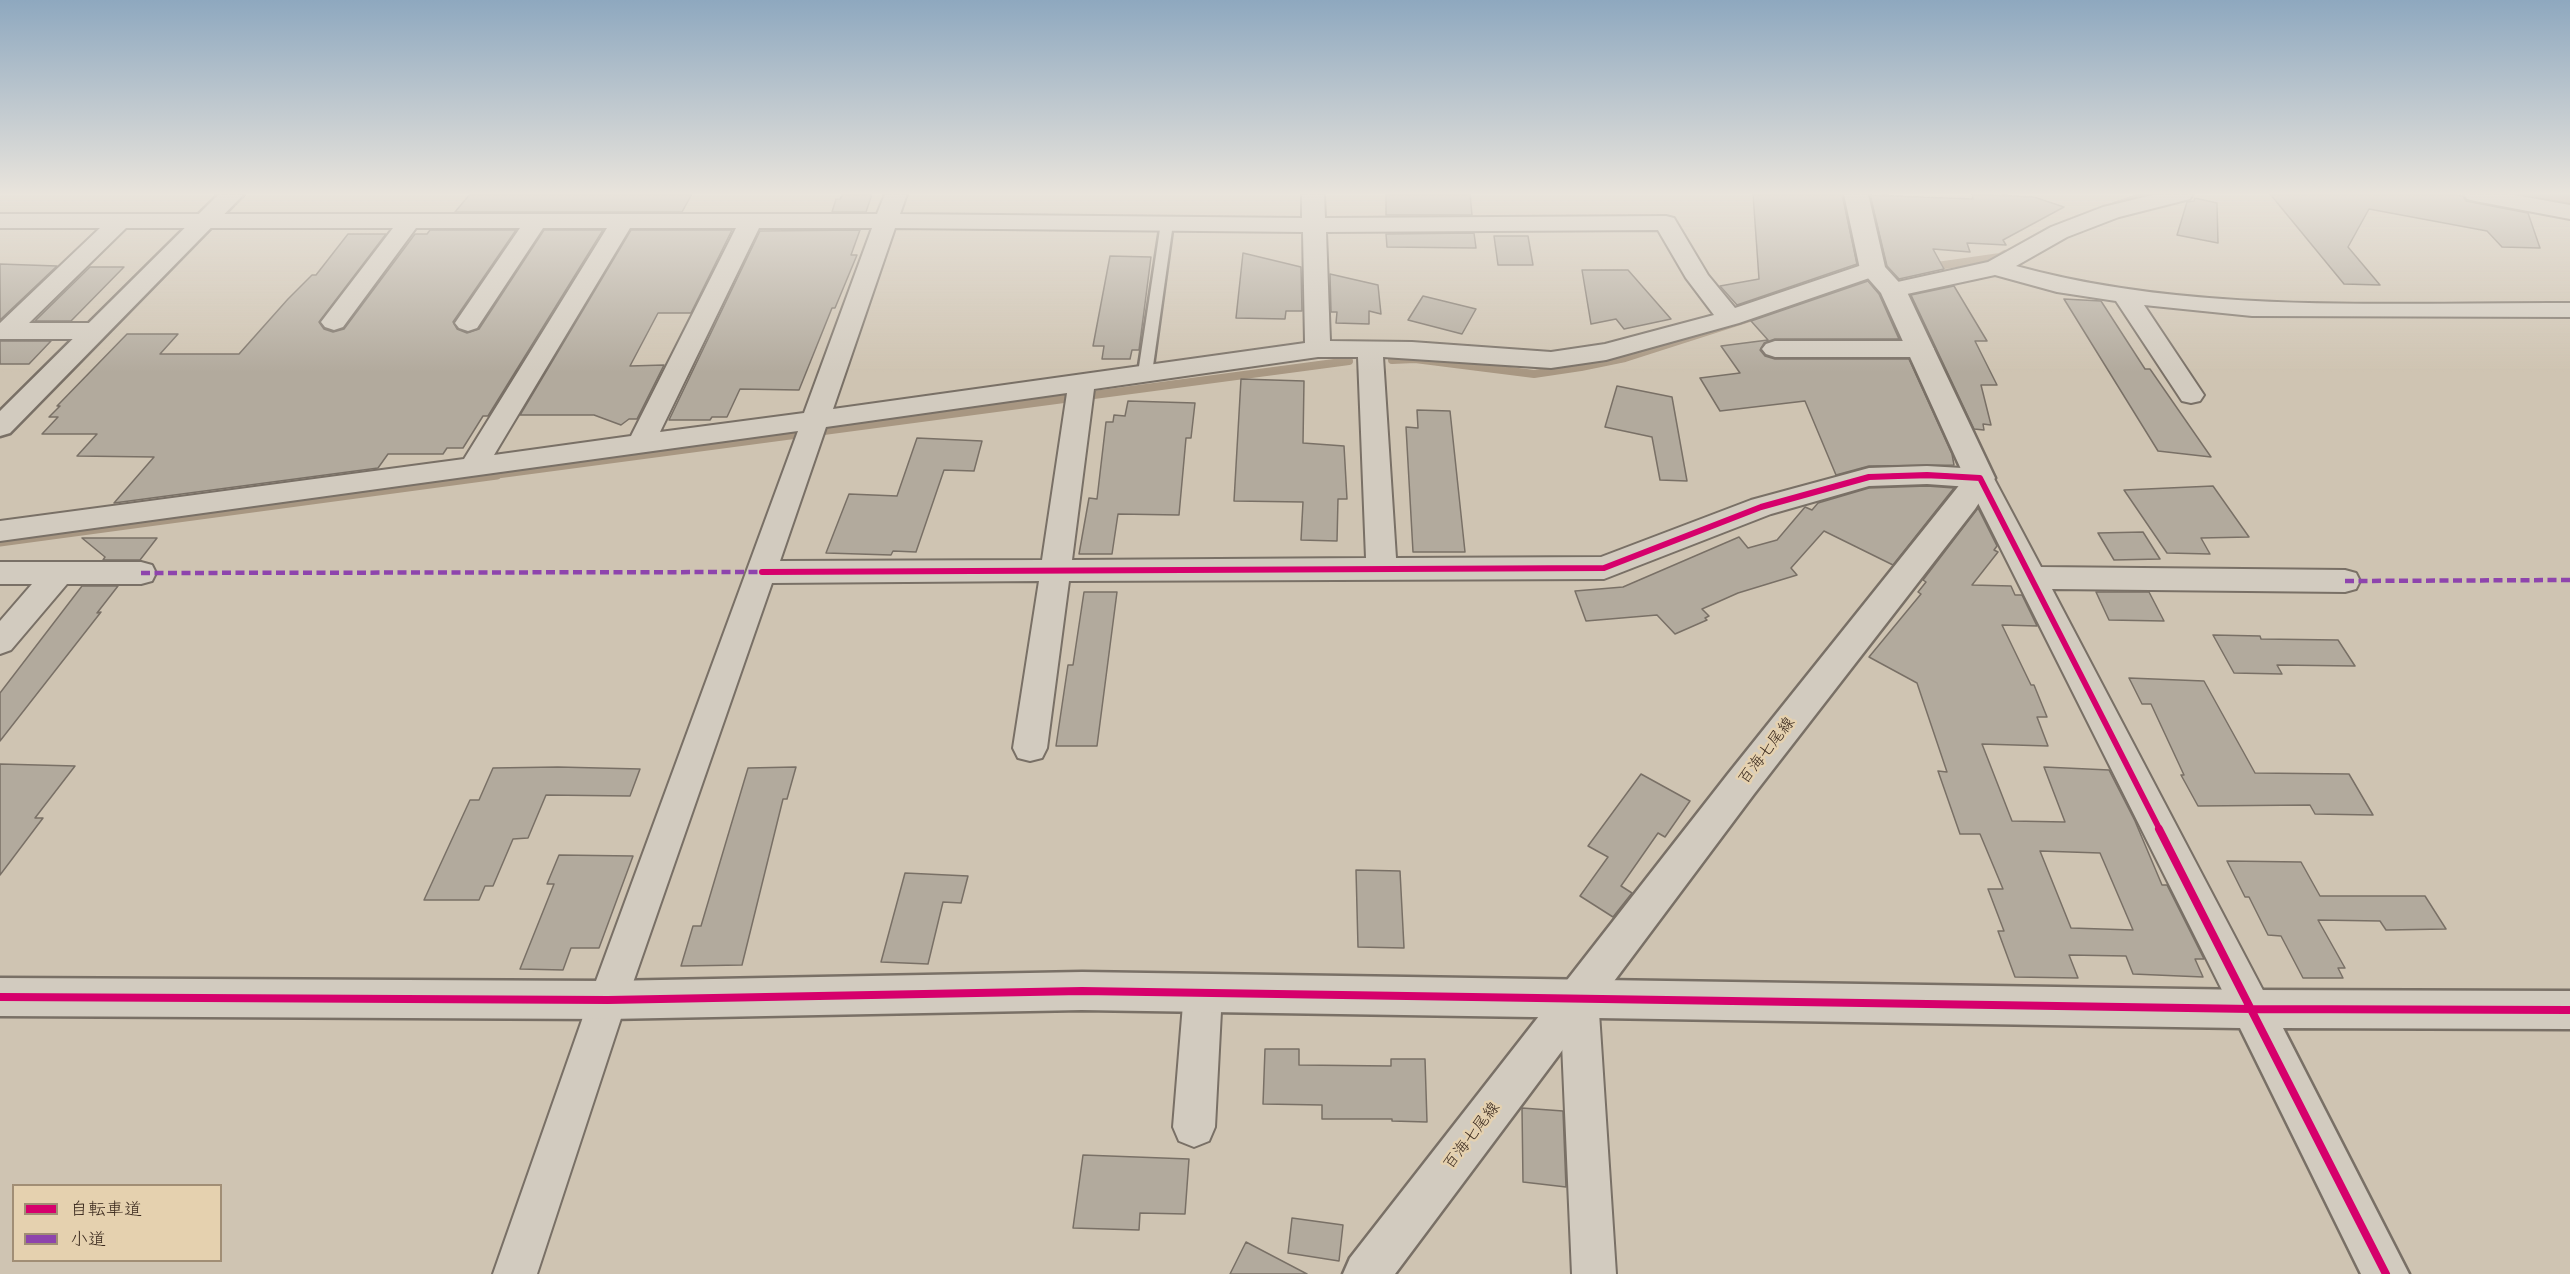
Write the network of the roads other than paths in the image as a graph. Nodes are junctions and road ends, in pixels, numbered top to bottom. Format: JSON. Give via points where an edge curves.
{"nodes":[{"id":1,"x":85,"y":253,"type":"edge"},
{"id":2,"x":173,"y":253,"type":"edge"},
{"id":3,"x":385,"y":253,"type":"edge"},
{"id":4,"x":514,"y":253,"type":"edge"},
{"id":5,"x":603,"y":253,"type":"edge"},
{"id":6,"x":735,"y":253,"type":"edge"},
{"id":7,"x":876,"y":253,"type":"edge"},
{"id":8,"x":1163,"y":253,"type":"edge"},
{"id":9,"x":1315,"y":253,"type":"edge"},
{"id":10,"x":1684,"y":253,"type":"edge"},
{"id":11,"x":1874,"y":253,"type":"edge"},
{"id":12,"x":2021,"y":253,"type":"edge"},
{"id":13,"x":1996,"y":268,"type":"junction"},
{"id":14,"x":1882,"y":279,"type":"junction"},
{"id":15,"x":2125,"y":295,"type":"junction"},
{"id":16,"x":2570,"y":310,"type":"edge"},
{"id":17,"x":1730,"y":318,"type":"junction"},
{"id":18,"x":334,"y":322,"type":"dead end"},
{"id":19,"x":468,"y":323,"type":"dead end"},
{"id":20,"x":3,"y":331,"type":"edge"},
{"id":21,"x":95,"y":331,"type":"junction"},
{"id":22,"x":1318,"y":349,"type":"junction"},
{"id":23,"x":1370,"y":349,"type":"junction"},
{"id":24,"x":1775,"y":349,"type":"dead end"},
{"id":25,"x":1921,"y":349,"type":"junction"},
{"id":26,"x":1145,"y":374,"type":"junction"},
{"id":27,"x":1082,"y":382,"type":"junction"},
{"id":28,"x":2191,"y":394,"type":"dead end"},
{"id":29,"x":0,"y":427,"type":"edge"},
{"id":30,"x":814,"y":428,"type":"junction"},
{"id":31,"x":641,"y":444,"type":"junction"},
{"id":32,"x":473,"y":466,"type":"junction"},
{"id":33,"x":1980,"y":478,"type":"junction"},
{"id":34,"x":0,"y":531,"type":"edge"},
{"id":35,"x":1382,"y":570,"type":"junction"},
{"id":36,"x":762,"y":572,"type":"junction"},
{"id":37,"x":1055,"y":572,"type":"junction"},
{"id":38,"x":0,"y":573,"type":"edge"},
{"id":39,"x":59,"y":573,"type":"junction"},
{"id":40,"x":141,"y":573,"type":"dead end"},
{"id":41,"x":2032,"y":578,"type":"junction"},
{"id":42,"x":2345,"y":581,"type":"dead end"},
{"id":43,"x":0,"y":642,"type":"edge"},
{"id":44,"x":1030,"y":748,"type":"dead end"},
{"id":45,"x":1203,"y":992,"type":"junction"},
{"id":46,"x":0,"y":997,"type":"edge"},
{"id":47,"x":1579,"y":997,"type":"junction"},
{"id":48,"x":608,"y":1000,"type":"junction"},
{"id":49,"x":2252,"y":1009,"type":"junction"},
{"id":50,"x":2570,"y":1010,"type":"edge"},
{"id":51,"x":1194,"y":1127,"type":"dead end"},
{"id":52,"x":515,"y":1274,"type":"edge"},
{"id":53,"x":1366,"y":1274,"type":"edge"},
{"id":54,"x":1594,"y":1274,"type":"edge"},
{"id":55,"x":2386,"y":1274,"type":"edge"}],
"edges":[{"from":1,"to":20,"type":"street"},
{"from":2,"to":21,"type":"street"},
{"from":3,"to":18,"type":"street"},
{"from":4,"to":19,"type":"street"},
{"from":5,"to":32,"type":"street"},
{"from":6,"to":31,"type":"street"},
{"from":7,"to":30,"type":"street"},
{"from":8,"to":26,"type":"lane"},
{"from":9,"to":22,"type":"street"},
{"from":10,"to":17,"type":"street"},
{"from":11,"to":14,"type":"street"},
{"from":12,"to":13,"type":"street"},
{"from":13,"to":14,"type":"street"},
{"from":13,"to":15,"type":"street","via":[[2057,285]]},
{"from":14,"to":17,"type":"street"},
{"from":14,"to":25,"type":"street"},
{"from":15,"to":16,"type":"street","via":[[2253,309]]},
{"from":15,"to":28,"type":"street"},
{"from":17,"to":23,"type":"street","via":[[1606,352],[1551,360]]},
{"from":20,"to":21,"type":"street"},
{"from":21,"to":29,"type":"street"},
{"from":22,"to":23,"type":"street"},
{"from":22,"to":26,"type":"street"},
{"from":23,"to":35,"type":"street"},
{"from":24,"to":25,"type":"street"},
{"from":25,"to":33,"type":"street"},
{"from":26,"to":27,"type":"street"},
{"from":27,"to":30,"type":"street"},
{"from":27,"to":37,"type":"street"},
{"from":30,"to":31,"type":"street"},
{"from":30,"to":36,"type":"street"},
{"from":31,"to":32,"type":"street"},
{"from":32,"to":34,"type":"street"},
{"from":33,"to":35,"type":"street","via":[[1869,477],[1761,507],[1604,568]]},
{"from":33,"to":41,"type":"street"},
{"from":33,"to":47,"type":"street","name":"百海七尾線"},
{"from":35,"to":37,"type":"street"},
{"from":36,"to":37,"type":"street"},
{"from":36,"to":48,"type":"street"},
{"from":37,"to":44,"type":"street"},
{"from":38,"to":39,"type":"street"},
{"from":39,"to":40,"type":"street"},
{"from":39,"to":43,"type":"street"},
{"from":41,"to":42,"type":"street"},
{"from":41,"to":49,"type":"street"},
{"from":45,"to":47,"type":"street"},
{"from":45,"to":48,"type":"street"},
{"from":45,"to":51,"type":"street"},
{"from":46,"to":48,"type":"street"},
{"from":47,"to":49,"type":"street"},
{"from":47,"to":53,"type":"street","name":"百海七尾線"},
{"from":47,"to":54,"type":"street"},
{"from":48,"to":52,"type":"street"},
{"from":49,"to":50,"type":"street"},
{"from":49,"to":55,"type":"street"}]}
